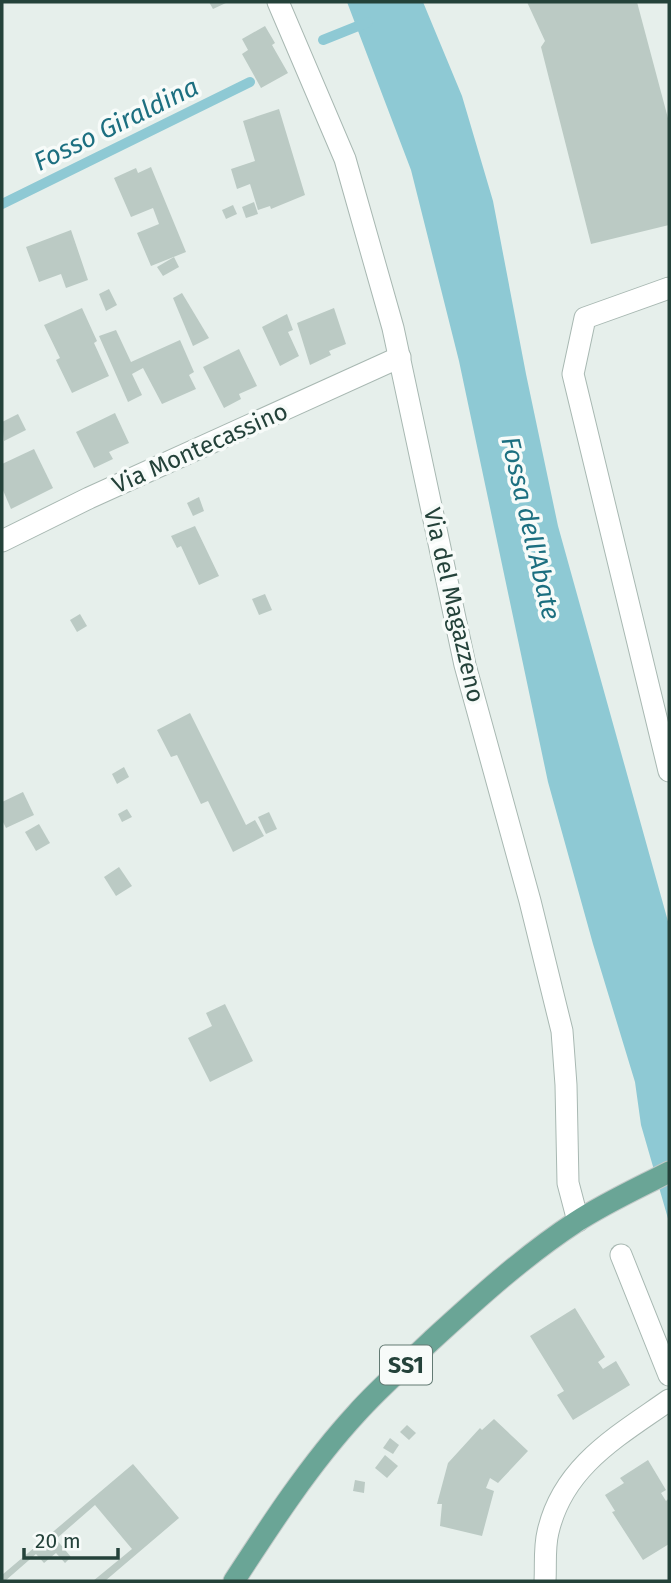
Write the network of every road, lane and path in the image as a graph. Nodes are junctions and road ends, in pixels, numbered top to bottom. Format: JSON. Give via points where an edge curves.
{"nodes":[{"id":1,"x":278,"y":2,"type":"edge"},
{"id":2,"x":669,"y":288,"type":"edge"},
{"id":3,"x":400,"y":357,"type":"junction"},
{"id":4,"x":2,"y":541,"type":"edge"},
{"id":5,"x":669,"y":771,"type":"edge"},
{"id":6,"x":669,"y":1172,"type":"edge"},
{"id":7,"x":578,"y":1221,"type":"junction"},
{"id":8,"x":621,"y":1255,"type":"dead end"},
{"id":9,"x":669,"y":1375,"type":"edge"},
{"id":10,"x":669,"y":1400,"type":"edge"},
{"id":11,"x":234,"y":1581,"type":"edge"},
{"id":12,"x":545,"y":1581,"type":"edge"}],
"edges":[{"from":1,"to":3,"type":"street","name":"Via del Magazzeno","via":[[345,159]]},
{"from":2,"to":5,"type":"street","via":[[585,318],[573,374]]},
{"from":3,"to":4,"type":"street","name":"Via Montecassino"},
{"from":3,"to":7,"type":"street","name":"Via del Magazzeno","via":[[465,665],[562,1031],[568,1184]]},
{"from":6,"to":7,"type":"main road","number":"SS1"},
{"from":7,"to":11,"type":"main road","number":"SS1","via":[[509,1271],[356,1413]]},
{"from":8,"to":9,"type":"street"},
{"from":10,"to":12,"type":"street","via":[[596,1452],[574,1477],[552,1518]]}]}
